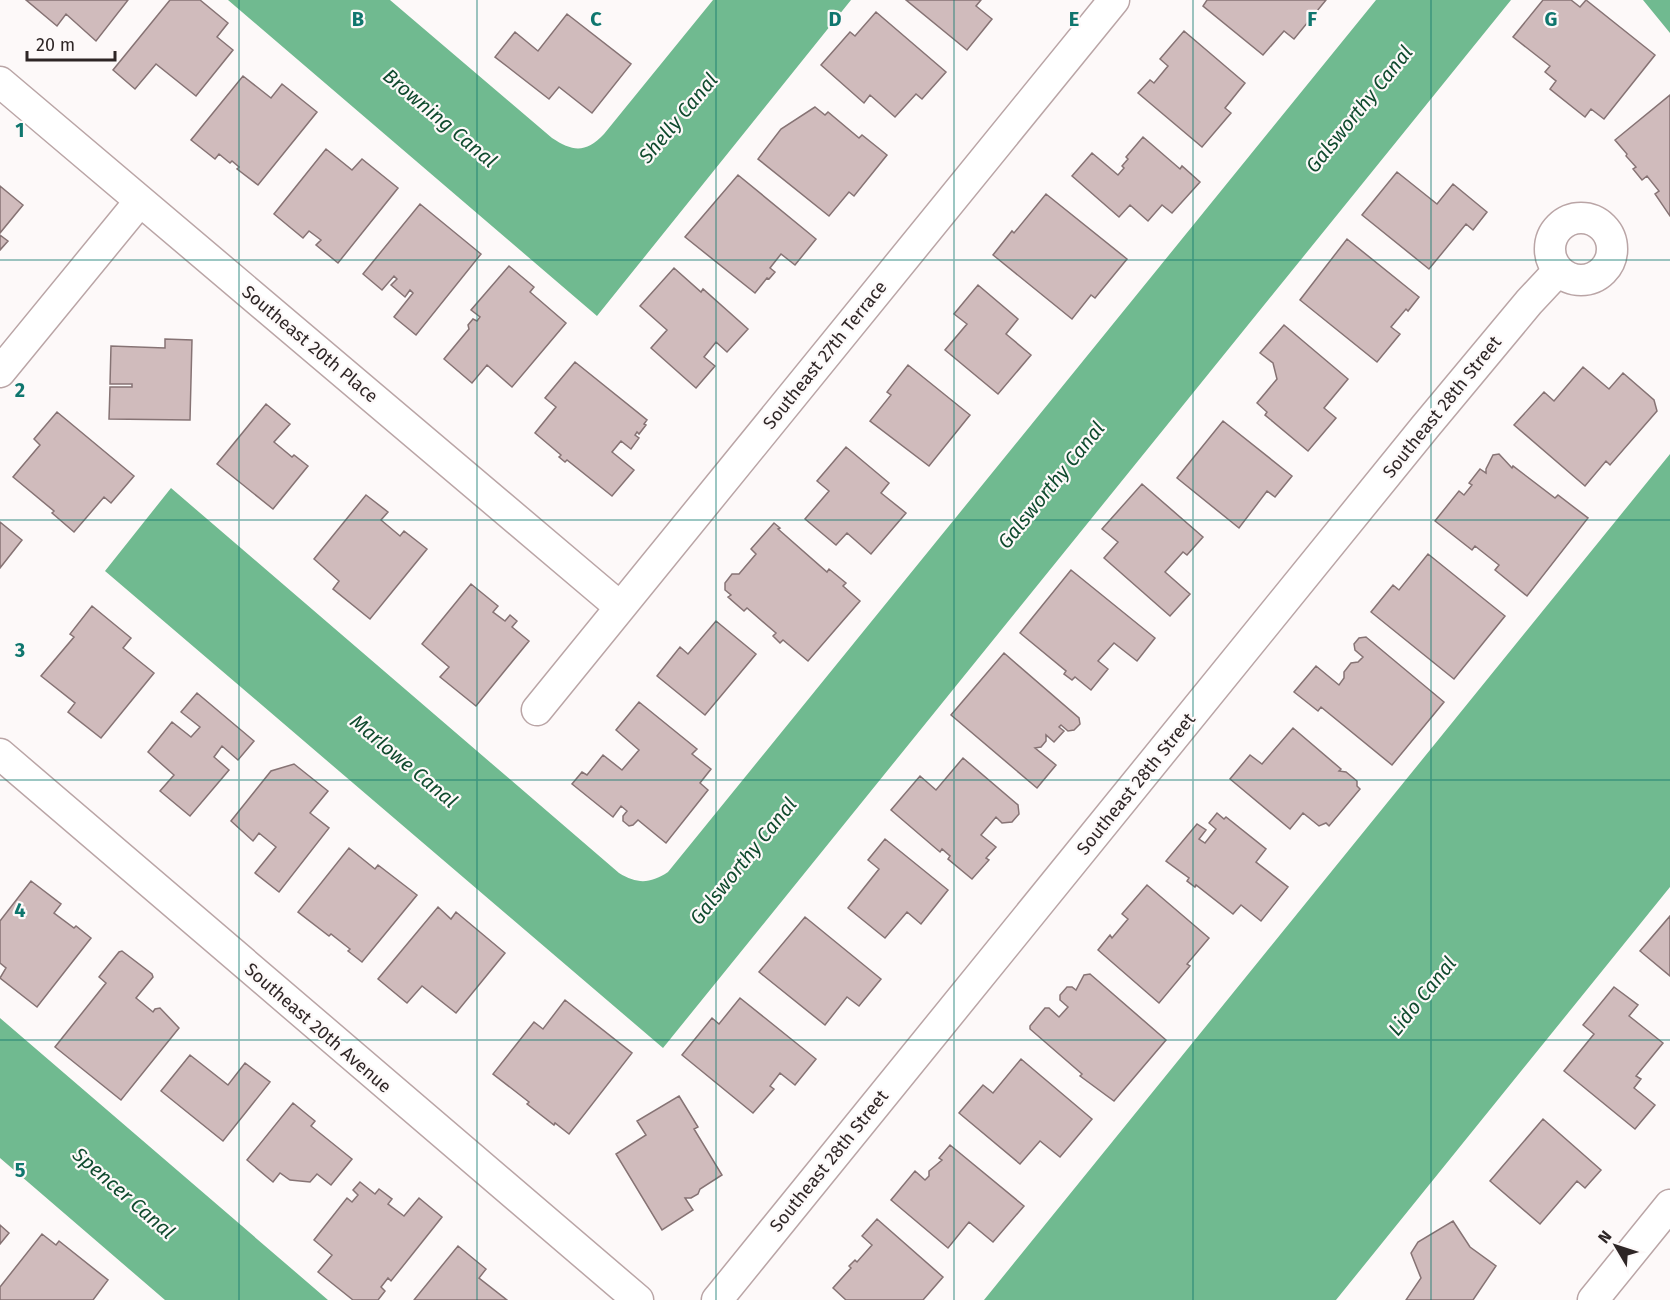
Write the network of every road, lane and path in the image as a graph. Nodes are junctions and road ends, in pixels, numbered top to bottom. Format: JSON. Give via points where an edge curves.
{"nodes":[{"id":1,"x":1114,"y":0,"type":"edge"},
{"id":2,"x":0,"y":82,"type":"edge"},
{"id":3,"x":140,"y":201,"type":"junction"},
{"id":4,"x":1558,"y":271,"type":"dead end"},
{"id":5,"x":0,"y":372,"type":"edge"},
{"id":6,"x":620,"y":607,"type":"junction"},
{"id":7,"x":537,"y":710,"type":"dead end"},
{"id":8,"x":0,"y":754,"type":"edge"},
{"id":9,"x":1670,"y":1205,"type":"edge"},
{"id":10,"x":638,"y":1300,"type":"edge"},
{"id":11,"x":717,"y":1300,"type":"edge"},
{"id":12,"x":1593,"y":1300,"type":"edge"}],
"edges":[{"from":1,"to":6,"type":"street","name":"Southeast 27th Terrace"},
{"from":2,"to":3,"type":"street","name":"Southeast 20th Place"},
{"from":3,"to":5,"type":"street"},
{"from":3,"to":6,"type":"street","name":"Southeast 20th Place"},
{"from":4,"to":11,"type":"street","name":"Southeast 28th Street","via":[[1410,446]]},
{"from":6,"to":7,"type":"street","name":"Southeast 27th Terrace"},
{"from":8,"to":10,"type":"street","name":"Southeast 20th Avenue"},
{"from":9,"to":12,"type":"street"}]}
